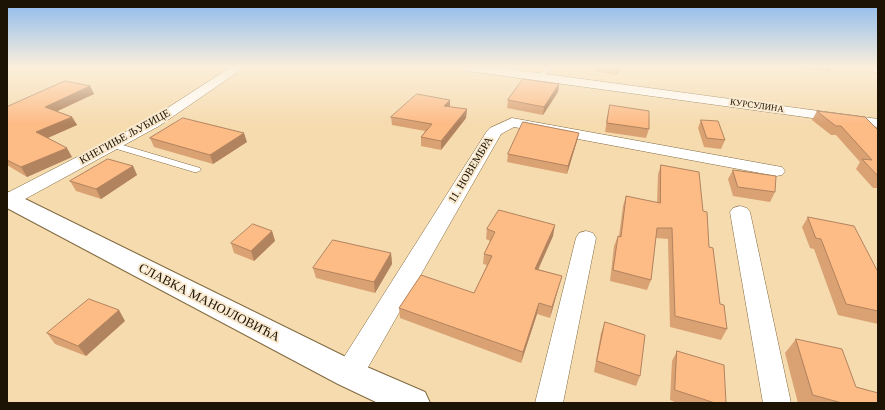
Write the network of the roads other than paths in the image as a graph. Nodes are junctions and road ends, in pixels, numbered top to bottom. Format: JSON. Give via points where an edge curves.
{"nodes":[{"id":1,"x":210,"y":86,"type":"edge"},
{"id":2,"x":636,"y":86,"type":"edge"},
{"id":3,"x":862,"y":121,"type":"junction"},
{"id":4,"x":878,"y":123,"type":"edge"},
{"id":5,"x":878,"y":136,"type":"edge"},
{"id":6,"x":113,"y":145,"type":"junction"},
{"id":7,"x":197,"y":170,"type":"dead end"},
{"id":8,"x":776,"y":171,"type":"dead end"},
{"id":9,"x":8,"y":200,"type":"edge"},
{"id":10,"x":740,"y":212,"type":"dead end"},
{"id":11,"x":586,"y":238,"type":"dead end"},
{"id":12,"x":349,"y":374,"type":"junction"},
{"id":13,"x":413,"y":403,"type":"edge"},
{"id":14,"x":549,"y":403,"type":"edge"},
{"id":15,"x":777,"y":403,"type":"edge"}],
"edges":[{"from":1,"to":6,"type":"street","name":"КНЕГИЊЕ ЉУБИЦЕ","via":[[154,123]]},
{"from":2,"to":3,"type":"street","name":"КУРСУЛИНА"},
{"from":3,"to":4,"type":"street","name":"КУРСУЛИНА"},
{"from":3,"to":5,"type":"street"},
{"from":6,"to":7,"type":"lane"},
{"from":6,"to":9,"type":"street","name":"КНЕГИЊЕ ЉУБИЦЕ"},
{"from":8,"to":12,"type":"street","name":"11. НОВЕМБРА","via":[[512,122],[495,131]]},
{"from":9,"to":12,"type":"main road","name":"СЛАВКА МАНОЈЛОВИЋА"},
{"from":10,"to":15,"type":"street"},
{"from":11,"to":14,"type":"street"},
{"from":12,"to":13,"type":"main road","name":"СЛАВКА МАНОЈЛОВИЋА"}]}
